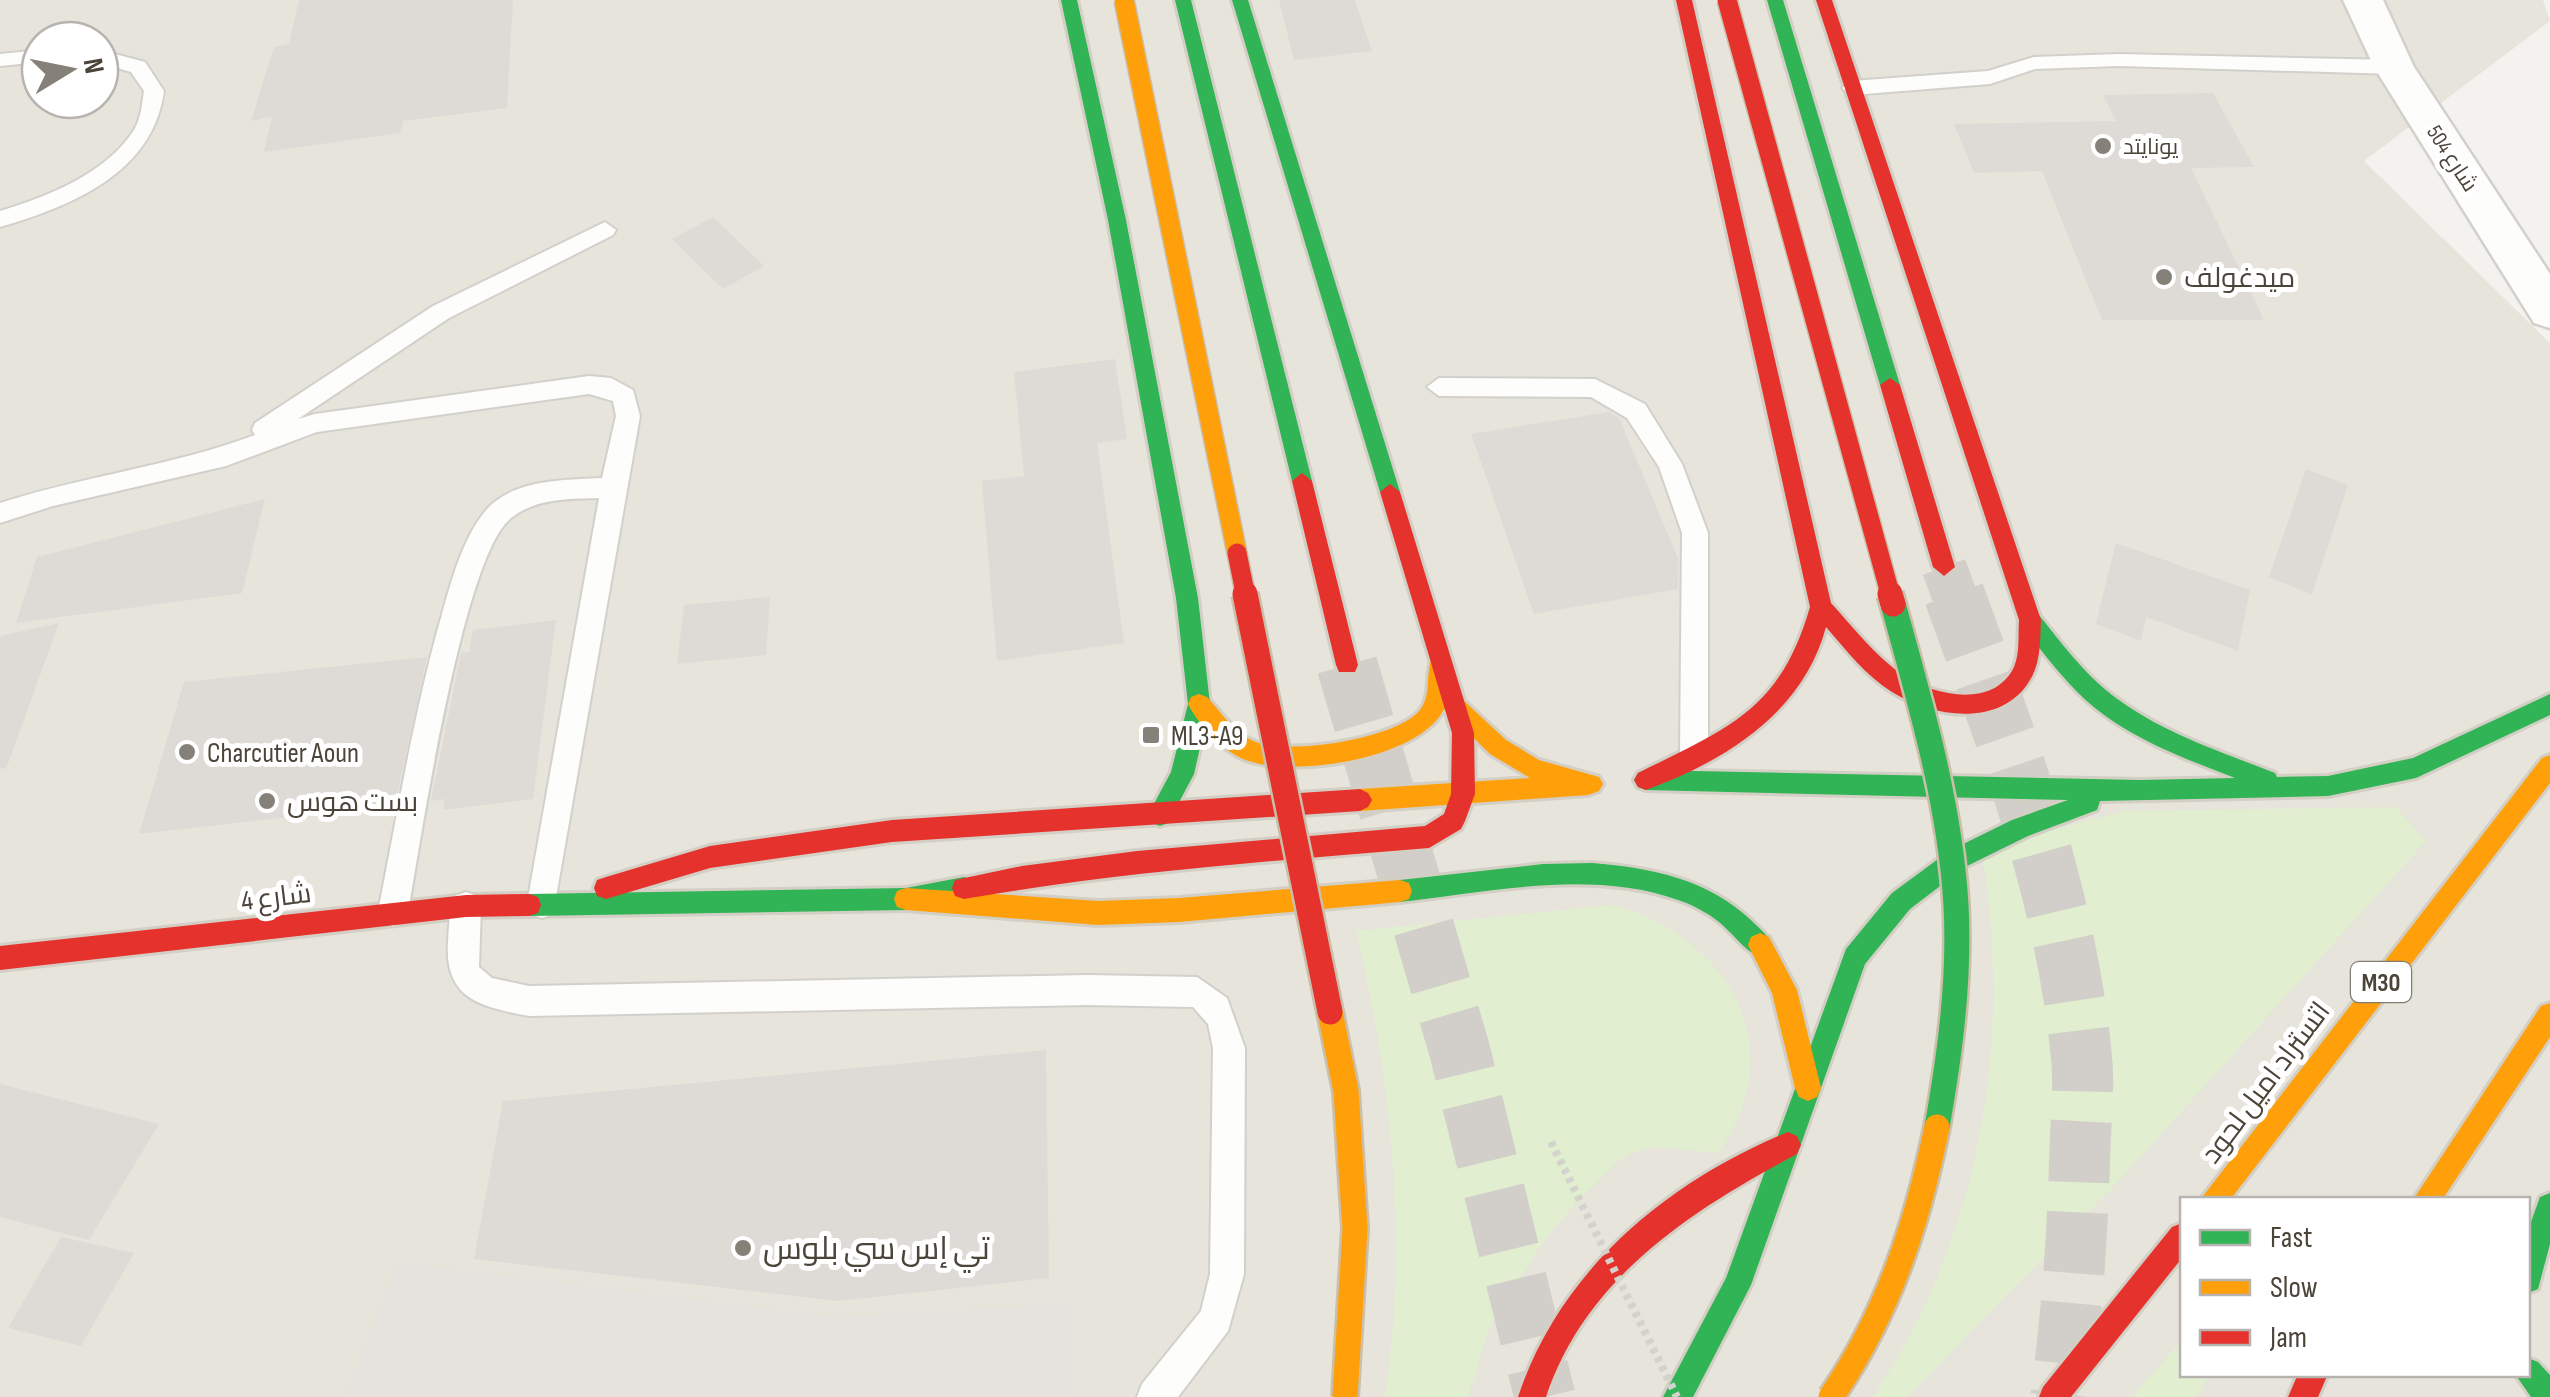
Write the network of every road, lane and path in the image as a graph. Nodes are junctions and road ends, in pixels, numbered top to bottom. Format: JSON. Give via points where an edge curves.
{"nodes":[{"id":1,"x":1069,"y":0,"type":"edge"},
{"id":2,"x":1124,"y":0,"type":"edge"},
{"id":3,"x":1183,"y":0,"type":"edge"},
{"id":4,"x":1240,"y":0,"type":"edge"},
{"id":5,"x":1684,"y":0,"type":"edge"},
{"id":6,"x":1727,"y":0,"type":"edge"},
{"id":7,"x":1774,"y":0,"type":"edge"},
{"id":8,"x":1824,"y":0,"type":"edge"},
{"id":9,"x":2363,"y":0,"type":"edge"},
{"id":10,"x":120,"y":62,"type":"edge"},
{"id":11,"x":2394,"y":67,"type":"junction"},
{"id":12,"x":1852,"y":88,"type":"junction"},
{"id":13,"x":0,"y":220,"type":"edge"},
{"id":14,"x":605,"y":230,"type":"dead end"},
{"id":15,"x":2550,"y":311,"type":"edge"},
{"id":16,"x":1439,"y":388,"type":"dead end"},
{"id":17,"x":226,"y":456,"type":"junction"},
{"id":18,"x":613,"y":488,"type":"junction"},
{"id":19,"x":0,"y":513,"type":"edge"},
{"id":20,"x":1944,"y":567,"type":"tunnel mouth"},
{"id":21,"x":1821,"y":608,"type":"junction"},
{"id":22,"x":2030,"y":620,"type":"junction"},
{"id":23,"x":1347,"y":665,"type":"tunnel mouth"},
{"id":24,"x":1440,"y":665,"type":"junction"},
{"id":25,"x":1199,"y":704,"type":"junction"},
{"id":26,"x":2550,"y":704,"type":"edge"},
{"id":27,"x":1454,"y":706,"type":"junction"},
{"id":28,"x":1694,"y":755,"type":"junction"},
{"id":29,"x":2550,"y":766,"type":"edge"},
{"id":30,"x":1617,"y":782,"type":"junction"},
{"id":31,"x":2283,"y":787,"type":"junction"},
{"id":32,"x":2140,"y":791,"type":"junction"},
{"id":33,"x":1462,"y":794,"type":"junction"},
{"id":34,"x":1160,"y":815,"type":"junction"},
{"id":35,"x":906,"y":900,"type":"junction"},
{"id":36,"x":551,"y":904,"type":"junction"},
{"id":37,"x":466,"y":906,"type":"junction"},
{"id":38,"x":393,"y":912,"type":"junction"},
{"id":39,"x":0,"y":958,"type":"edge"},
{"id":40,"x":2550,"y":1015,"type":"edge"},
{"id":41,"x":1808,"y":1088,"type":"junction"},
{"id":42,"x":1551,"y":1142,"type":"dead end"},
{"id":43,"x":1788,"y":1145,"type":"junction"},
{"id":44,"x":2215,"y":1197,"type":"edge"},
{"id":45,"x":2428,"y":1197,"type":"edge"},
{"id":46,"x":2550,"y":1207,"type":"edge"},
{"id":47,"x":2180,"y":1240,"type":"edge"},
{"id":48,"x":2530,"y":1266,"type":"edge"},
{"id":49,"x":2530,"y":1377,"type":"edge"},
{"id":50,"x":2550,"y":1396,"type":"edge"},
{"id":51,"x":1155,"y":1397,"type":"edge"},
{"id":52,"x":1345,"y":1397,"type":"edge"},
{"id":53,"x":1532,"y":1397,"type":"edge"},
{"id":54,"x":1677,"y":1397,"type":"edge"},
{"id":55,"x":1831,"y":1397,"type":"edge"},
{"id":56,"x":2054,"y":1397,"type":"edge"}],
"edges":[{"from":1,"to":25,"type":"main road","via":[[1149,387]]},
{"from":2,"to":52,"type":"main road","bridge":true,"via":[[1346,1091],[1354,1230]]},
{"from":3,"to":23,"type":"main road"},
{"from":4,"to":24,"type":"main road"},
{"from":5,"to":21,"type":"main road"},
{"from":6,"to":55,"type":"main road","bridge":true,"via":[[1924,720],[1952,877],[1956,946],[1944,1086],[1927,1183],[1881,1314]]},
{"from":7,"to":20,"type":"main road"},
{"from":8,"to":12,"type":"main road"},
{"from":9,"to":11,"type":"street","name":"شارع 504"},
{"from":10,"to":13,"type":"lane","via":[[138,67],[154,91],[146,129],[103,173],[39,208]]},
{"from":11,"to":12,"type":"lane","via":[[2034,62],[1990,77]]},
{"from":11,"to":15,"type":"street","name":"شارع 504"},
{"from":12,"to":22,"type":"main road"},
{"from":14,"to":17,"type":"lane","via":[[441,312]]},
{"from":16,"to":28,"type":"lane","via":[[1596,388],[1636,411],[1670,464],[1695,533]]},
{"from":17,"to":18,"type":"lane","via":[[314,424],[602,385],[624,396],[628,416]]},
{"from":17,"to":19,"type":"lane"},
{"from":18,"to":36,"type":"lane"},
{"from":18,"to":38,"type":"lane","via":[[538,493],[508,506],[482,534],[452,626]]},
{"from":21,"to":22,"type":"main road","via":[[1901,687],[1945,704],[1988,701],[2018,680]]},
{"from":21,"to":28,"type":"main road","via":[[1805,669],[1780,703]]},
{"from":22,"to":31,"type":"main road","via":[[2115,710]]},
{"from":24,"to":25,"type":"main road","via":[[1439,694],[1425,720],[1404,734],[1356,746],[1250,751]]},
{"from":24,"to":27,"type":"main road"},
{"from":25,"to":34,"type":"main road","via":[[1182,774]]},
{"from":26,"to":31,"type":"main road","via":[[2416,768],[2328,786]]},
{"from":27,"to":30,"type":"main road","via":[[1516,764],[1556,781]]},
{"from":27,"to":33,"type":"main road","via":[[1465,746]]},
{"from":28,"to":30,"type":"main road"},
{"from":29,"to":44,"type":"main road","name":"اتستراد اميل لحود","number":"M30"},
{"from":30,"to":32,"type":"main road"},
{"from":30,"to":33,"type":"main road"},
{"from":31,"to":32,"type":"main road"},
{"from":32,"to":41,"type":"main road","via":[[2017,827],[1955,858],[1904,895],[1855,957]]},
{"from":33,"to":34,"type":"main road"},
{"from":33,"to":35,"type":"main road","via":[[1453,821],[1430,836],[1028,875]]},
{"from":34,"to":36,"type":"main road","via":[[892,831],[769,846],[652,871]]},
{"from":35,"to":36,"type":"main road","name":"شارع 4"},
{"from":35,"to":41,"type":"main road","via":[[1098,913],[1575,875],[1666,881],[1720,905],[1748,927],[1770,958],[1797,1022]]},
{"from":36,"to":37,"type":"main road","name":"شارع 4"},
{"from":37,"to":38,"type":"main road","name":"شارع 4"},
{"from":37,"to":51,"type":"lane","via":[[461,958],[471,982],[482,992],[529,1001],[1087,990],[1197,992],[1211,1000],[1223,1016],[1229,1048],[1227,1274],[1216,1319]]},
{"from":38,"to":39,"type":"main road","name":"شارع 4"},
{"from":40,"to":45,"type":"main road"},
{"from":41,"to":43,"type":"main road"},
{"from":42,"to":54,"type":"path","bridge":true},
{"from":43,"to":53,"type":"main road","via":[[1674,1209],[1612,1261],[1564,1327]]},
{"from":43,"to":54,"type":"main road","via":[[1737,1286]]},
{"from":46,"to":48,"type":"main road"},
{"from":47,"to":56,"type":"main road"},
{"from":49,"to":50,"type":"main road"}]}
